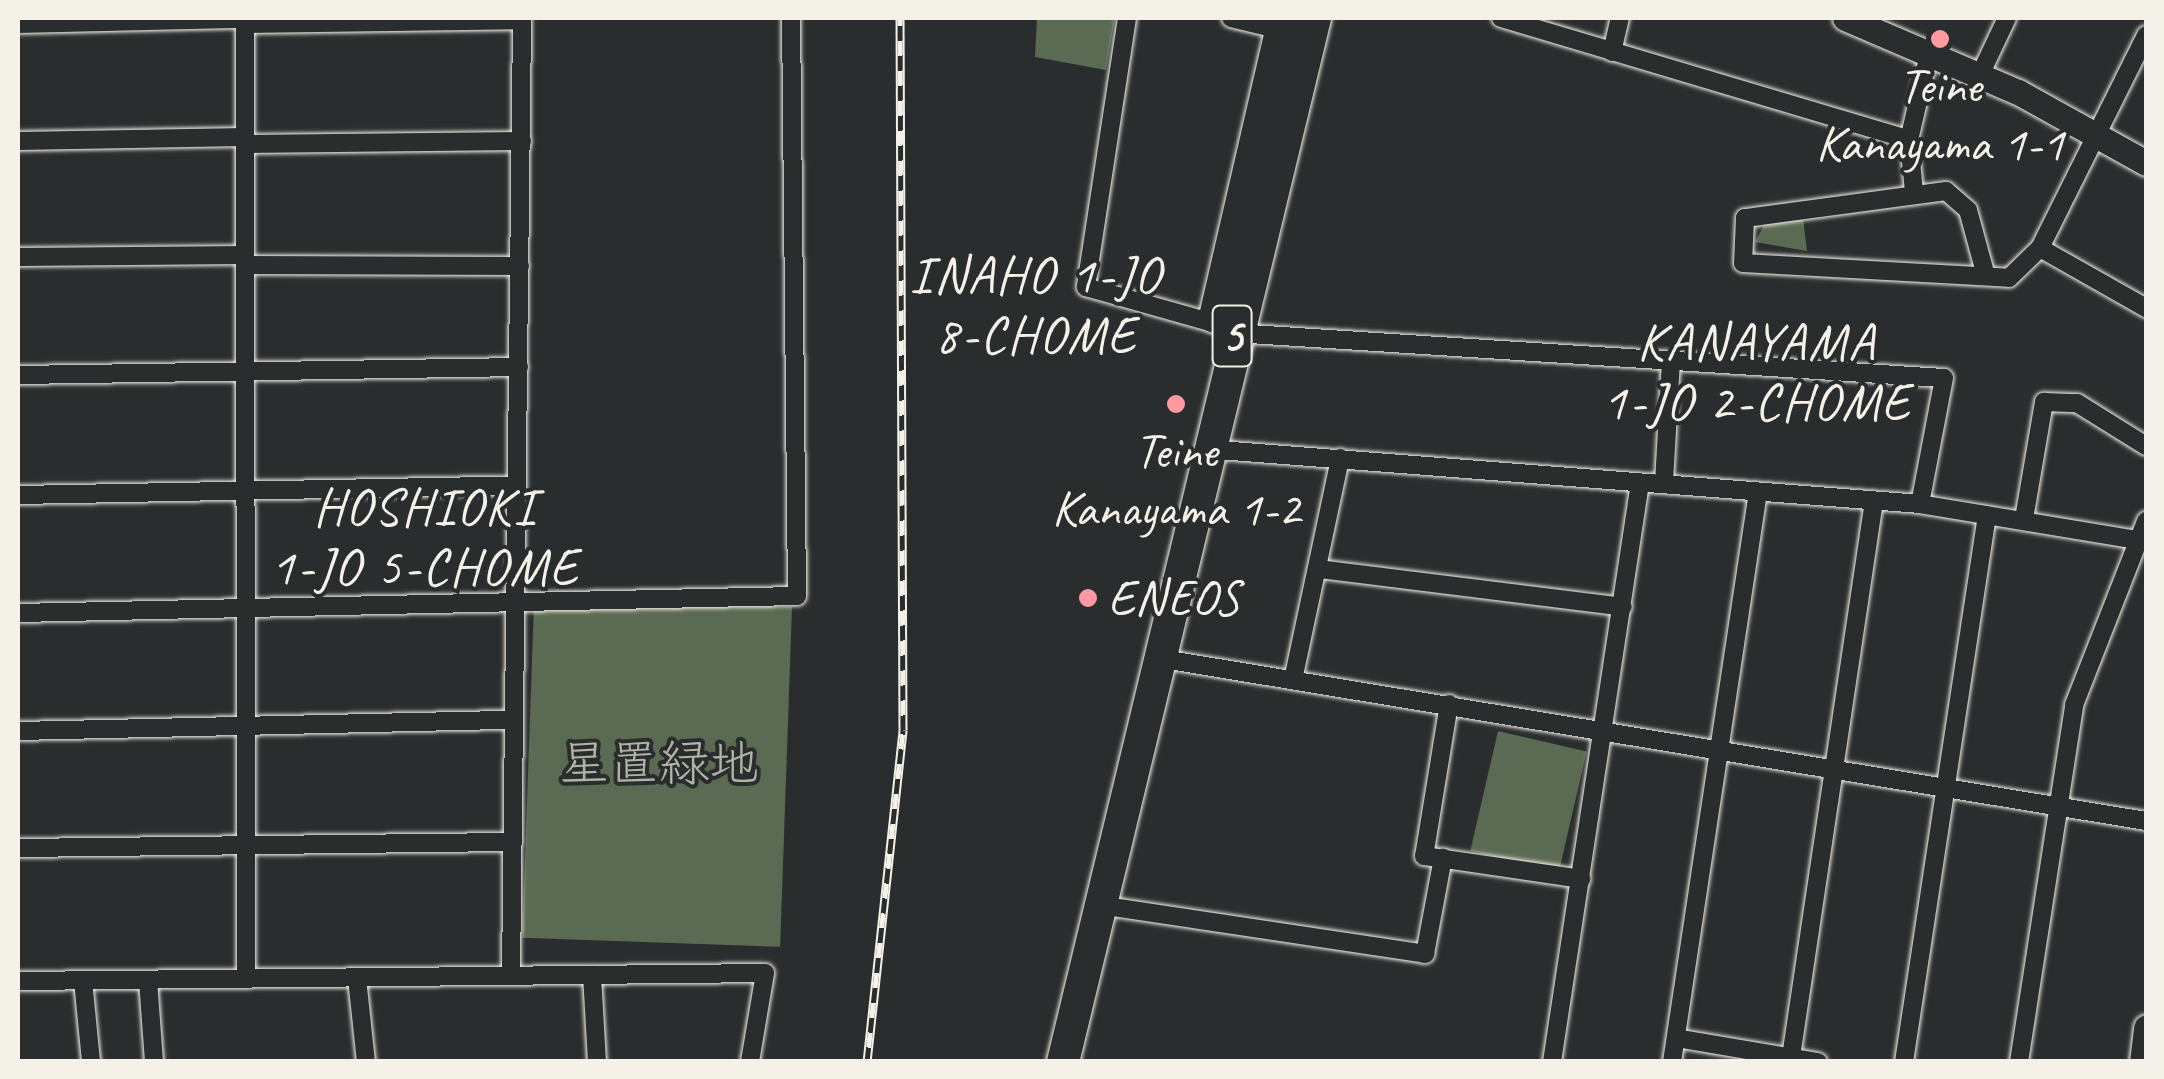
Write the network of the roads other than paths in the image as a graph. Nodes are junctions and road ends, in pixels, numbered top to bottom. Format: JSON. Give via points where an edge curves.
{"nodes":[{"id":1,"x":791,"y":18,"type":"edge"},
{"id":2,"x":1127,"y":18,"type":"edge"},
{"id":3,"x":1231,"y":18,"type":"edge"},
{"id":4,"x":1315,"y":18,"type":"edge"},
{"id":5,"x":1501,"y":18,"type":"edge"},
{"id":6,"x":1620,"y":18,"type":"edge"},
{"id":7,"x":1849,"y":18,"type":"edge"},
{"id":8,"x":2007,"y":18,"type":"edge"},
{"id":9,"x":522,"y":19,"type":"edge"},
{"id":10,"x":245,"y":20,"type":"edge"},
{"id":11,"x":18,"y":24,"type":"edge"},
{"id":12,"x":1282,"y":24,"type":"edge"},
{"id":13,"x":2146,"y":35,"type":"edge"},
{"id":14,"x":1612,"y":52,"type":"junction"},
{"id":15,"x":1929,"y":54,"type":"junction"},
{"id":16,"x":1980,"y":75,"type":"junction"},
{"id":17,"x":2098,"y":136,"type":"junction"},
{"id":18,"x":1908,"y":140,"type":"junction"},
{"id":19,"x":18,"y":141,"type":"edge"},
{"id":20,"x":245,"y":141,"type":"junction"},
{"id":21,"x":522,"y":141,"type":"junction"},
{"id":22,"x":2146,"y":163,"type":"edge"},
{"id":23,"x":1914,"y":192,"type":"junction"},
{"id":24,"x":2040,"y":248,"type":"junction"},
{"id":25,"x":18,"y":257,"type":"edge"},
{"id":26,"x":245,"y":260,"type":"junction"},
{"id":27,"x":520,"y":266,"type":"junction"},
{"id":28,"x":1986,"y":276,"type":"junction"},
{"id":29,"x":2146,"y":308,"type":"edge"},
{"id":30,"x":1223,"y":328,"type":"junction"},
{"id":31,"x":1671,"y":361,"type":"junction"},
{"id":32,"x":518,"y":367,"type":"junction"},
{"id":33,"x":245,"y":371,"type":"junction"},
{"id":34,"x":18,"y":375,"type":"edge"},
{"id":35,"x":2146,"y":446,"type":"edge"},
{"id":36,"x":1206,"y":449,"type":"junction"},
{"id":37,"x":1340,"y":458,"type":"junction"},
{"id":38,"x":1664,"y":482,"type":"junction"},
{"id":39,"x":1640,"y":483,"type":"junction"},
{"id":40,"x":517,"y":485,"type":"junction"},
{"id":41,"x":245,"y":489,"type":"junction"},
{"id":42,"x":1758,"y":492,"type":"junction"},
{"id":43,"x":18,"y":495,"type":"edge"},
{"id":44,"x":1874,"y":500,"type":"junction"},
{"id":45,"x":1920,"y":504,"type":"junction"},
{"id":46,"x":1987,"y":515,"type":"junction"},
{"id":47,"x":2024,"y":519,"type":"junction"},
{"id":48,"x":2146,"y":521,"type":"edge"},
{"id":49,"x":2138,"y":540,"type":"junction"},
{"id":50,"x":1319,"y":569,"type":"junction"},
{"id":51,"x":514,"y":601,"type":"junction"},
{"id":52,"x":245,"y":606,"type":"junction"},
{"id":53,"x":1623,"y":607,"type":"junction"},
{"id":54,"x":18,"y":613,"type":"edge"},
{"id":55,"x":1157,"y":658,"type":"junction"},
{"id":56,"x":1293,"y":680,"type":"junction"},
{"id":57,"x":1449,"y":704,"type":"junction"},
{"id":58,"x":513,"y":720,"type":"junction"},
{"id":59,"x":245,"y":724,"type":"junction"},
{"id":60,"x":18,"y":730,"type":"edge"},
{"id":61,"x":1603,"y":732,"type":"junction"},
{"id":62,"x":1719,"y":752,"type":"junction"},
{"id":63,"x":1834,"y":770,"type":"junction"},
{"id":64,"x":1947,"y":788,"type":"junction"},
{"id":65,"x":2058,"y":807,"type":"junction"},
{"id":66,"x":2146,"y":821,"type":"edge"},
{"id":67,"x":512,"y":842,"type":"junction"},
{"id":68,"x":245,"y":845,"type":"junction"},
{"id":69,"x":18,"y":848,"type":"edge"},
{"id":70,"x":1442,"y":858,"type":"junction"},
{"id":71,"x":1581,"y":879,"type":"junction"},
{"id":72,"x":1100,"y":905,"type":"junction"},
{"id":73,"x":592,"y":974,"type":"junction"},
{"id":74,"x":511,"y":976,"type":"junction"},
{"id":75,"x":357,"y":978,"type":"junction"},
{"id":76,"x":84,"y":980,"type":"junction"},
{"id":77,"x":148,"y":980,"type":"junction"},
{"id":78,"x":246,"y":980,"type":"junction"},
{"id":79,"x":18,"y":981,"type":"edge"},
{"id":80,"x":2146,"y":1027,"type":"edge"},
{"id":81,"x":1676,"y":1038,"type":"junction"},
{"id":82,"x":1791,"y":1057,"type":"junction"},
{"id":83,"x":1061,"y":1061,"type":"edge"},
{"id":84,"x":91,"y":1062,"type":"edge"},
{"id":85,"x":154,"y":1062,"type":"edge"},
{"id":86,"x":366,"y":1062,"type":"edge"},
{"id":87,"x":597,"y":1062,"type":"edge"},
{"id":88,"x":750,"y":1062,"type":"edge"},
{"id":89,"x":1552,"y":1062,"type":"edge"},
{"id":90,"x":1672,"y":1062,"type":"edge"},
{"id":91,"x":1818,"y":1062,"type":"edge"},
{"id":92,"x":1904,"y":1062,"type":"edge"},
{"id":93,"x":2019,"y":1062,"type":"edge"},
{"id":94,"x":2142,"y":1062,"type":"edge"}],
"edges":[{"from":1,"to":51,"type":"street","via":[[797,596]]},
{"from":2,"to":30,"type":"street","via":[[1086,287]]},
{"from":3,"to":12,"type":"street"},
{"from":4,"to":30,"type":"highway","number":"5"},
{"from":5,"to":14,"type":"street"},
{"from":6,"to":14,"type":"street"},
{"from":7,"to":15,"type":"street"},
{"from":8,"to":16,"type":"street"},
{"from":9,"to":10,"type":"street"},
{"from":9,"to":21,"type":"street"},
{"from":10,"to":11,"type":"street"},
{"from":10,"to":20,"type":"street"},
{"from":12,"to":30,"type":"highway","number":"5"},
{"from":13,"to":17,"type":"street"},
{"from":14,"to":18,"type":"street"},
{"from":15,"to":16,"type":"street"},
{"from":15,"to":18,"type":"street"},
{"from":16,"to":17,"type":"street"},
{"from":17,"to":22,"type":"street"},
{"from":17,"to":24,"type":"street"},
{"from":18,"to":23,"type":"street"},
{"from":19,"to":20,"type":"street"},
{"from":20,"to":21,"type":"street"},
{"from":20,"to":26,"type":"street"},
{"from":21,"to":27,"type":"street"},
{"from":23,"to":28,"type":"street","via":[[1959,199]]},
{"from":23,"to":28,"type":"street","via":[[1745,218],[1744,263]]},
{"from":24,"to":28,"type":"street","via":[[2010,278]]},
{"from":24,"to":29,"type":"street"},
{"from":25,"to":26,"type":"street"},
{"from":26,"to":27,"type":"street"},
{"from":26,"to":33,"type":"street"},
{"from":27,"to":32,"type":"street"},
{"from":30,"to":31,"type":"street"},
{"from":30,"to":36,"type":"highway","number":"5"},
{"from":30,"to":83,"type":"highway","number":"5"},
{"from":31,"to":38,"type":"street"},
{"from":31,"to":45,"type":"street","via":[[1944,378]]},
{"from":32,"to":33,"type":"street"},
{"from":32,"to":40,"type":"street"},
{"from":33,"to":34,"type":"street"},
{"from":33,"to":41,"type":"street"},
{"from":35,"to":47,"type":"street","via":[[2077,404],[2044,402]]},
{"from":36,"to":37,"type":"street"},
{"from":36,"to":55,"type":"highway","number":"5"},
{"from":37,"to":39,"type":"street"},
{"from":37,"to":50,"type":"street"},
{"from":38,"to":39,"type":"street"},
{"from":38,"to":42,"type":"street"},
{"from":39,"to":53,"type":"street"},
{"from":40,"to":41,"type":"street"},
{"from":40,"to":51,"type":"street"},
{"from":41,"to":43,"type":"street"},
{"from":41,"to":52,"type":"street"},
{"from":42,"to":44,"type":"street"},
{"from":42,"to":62,"type":"street"},
{"from":44,"to":45,"type":"street"},
{"from":44,"to":63,"type":"street"},
{"from":45,"to":46,"type":"street"},
{"from":46,"to":47,"type":"street"},
{"from":46,"to":64,"type":"street"},
{"from":47,"to":49,"type":"street"},
{"from":48,"to":49,"type":"street"},
{"from":49,"to":65,"type":"street","via":[[2074,705]]},
{"from":50,"to":53,"type":"street"},
{"from":50,"to":56,"type":"street"},
{"from":51,"to":52,"type":"street"},
{"from":51,"to":58,"type":"street"},
{"from":52,"to":54,"type":"street"},
{"from":52,"to":59,"type":"street"},
{"from":53,"to":61,"type":"street"},
{"from":55,"to":56,"type":"street"},
{"from":55,"to":72,"type":"highway","number":"5"},
{"from":56,"to":57,"type":"street"},
{"from":57,"to":61,"type":"street"},
{"from":57,"to":70,"type":"street","via":[[1424,856]]},
{"from":58,"to":59,"type":"street"},
{"from":58,"to":67,"type":"street"},
{"from":59,"to":60,"type":"street"},
{"from":59,"to":68,"type":"street"},
{"from":61,"to":62,"type":"street"},
{"from":61,"to":71,"type":"street"},
{"from":62,"to":63,"type":"street"},
{"from":62,"to":81,"type":"street"},
{"from":63,"to":64,"type":"street"},
{"from":63,"to":82,"type":"street"},
{"from":64,"to":65,"type":"street"},
{"from":64,"to":92,"type":"street"},
{"from":65,"to":66,"type":"street"},
{"from":65,"to":93,"type":"street"},
{"from":67,"to":68,"type":"street"},
{"from":67,"to":74,"type":"street"},
{"from":68,"to":69,"type":"street"},
{"from":68,"to":78,"type":"street"},
{"from":70,"to":71,"type":"street"},
{"from":70,"to":72,"type":"street","via":[[1425,954]]},
{"from":71,"to":89,"type":"street"},
{"from":72,"to":83,"type":"highway","number":"5"},
{"from":73,"to":74,"type":"street"},
{"from":73,"to":87,"type":"street"},
{"from":73,"to":88,"type":"street","via":[[765,973]]},
{"from":74,"to":75,"type":"street"},
{"from":75,"to":78,"type":"street"},
{"from":75,"to":86,"type":"street"},
{"from":76,"to":77,"type":"street"},
{"from":76,"to":79,"type":"street"},
{"from":76,"to":84,"type":"street"},
{"from":77,"to":78,"type":"street"},
{"from":77,"to":85,"type":"street"},
{"from":80,"to":94,"type":"street"},
{"from":81,"to":82,"type":"street"},
{"from":81,"to":90,"type":"street"},
{"from":82,"to":91,"type":"street"}]}
